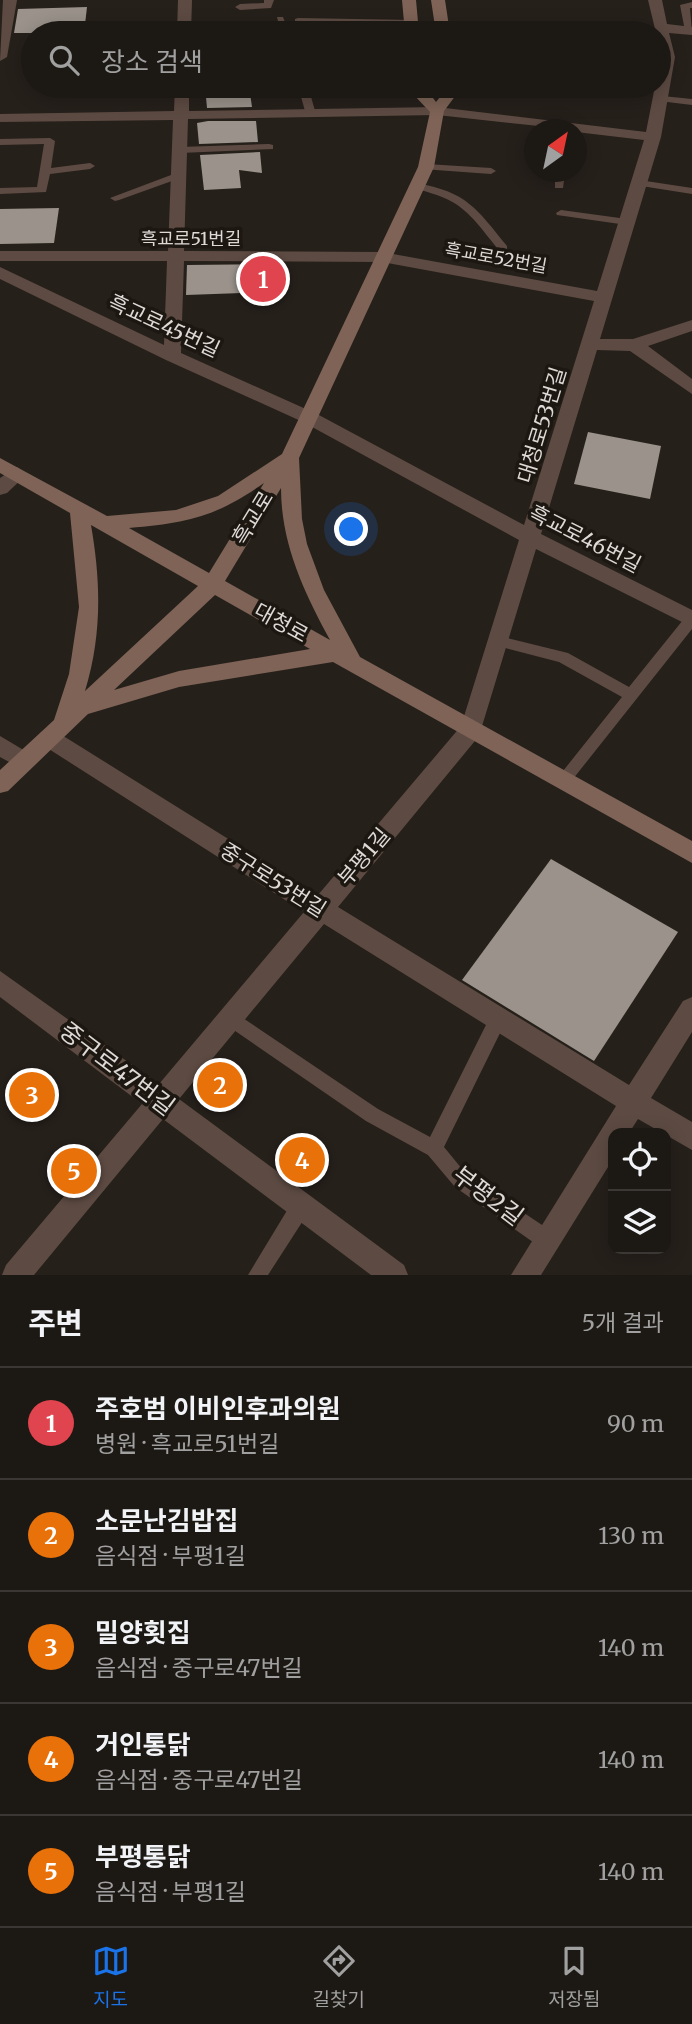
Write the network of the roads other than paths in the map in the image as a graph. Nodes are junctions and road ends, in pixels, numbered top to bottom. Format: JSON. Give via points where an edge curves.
{"nodes":[{"id":1,"x":10,"y":0,"type":"edge"},
{"id":2,"x":185,"y":0,"type":"edge"},
{"id":3,"x":269,"y":0,"type":"edge"},
{"id":4,"x":409,"y":0,"type":"edge"},
{"id":5,"x":438,"y":0,"type":"edge"},
{"id":6,"x":655,"y":0,"type":"edge"},
{"id":7,"x":692,"y":5,"type":"edge"},
{"id":8,"x":240,"y":7,"type":"dead end"},
{"id":9,"x":184,"y":21,"type":"edge"},
{"id":10,"x":411,"y":21,"type":"edge"},
{"id":11,"x":441,"y":21,"type":"edge"},
{"id":12,"x":660,"y":21,"type":"edge"},
{"id":13,"x":671,"y":29,"type":"edge"},
{"id":14,"x":691,"y":31,"type":"edge"},
{"id":15,"x":2,"y":32,"type":"edge"},
{"id":16,"x":0,"y":57,"type":"edge"},
{"id":17,"x":182,"y":98,"type":"edge"},
{"id":18,"x":306,"y":98,"type":"edge"},
{"id":19,"x":424,"y":98,"type":"edge"},
{"id":20,"x":446,"y":98,"type":"edge"},
{"id":21,"x":662,"y":99,"type":"joint"},
{"id":22,"x":692,"y":102,"type":"edge"},
{"id":23,"x":310,"y":111,"type":"junction"},
{"id":24,"x":437,"y":111,"type":"junction"},
{"id":25,"x":181,"y":114,"type":"junction"},
{"id":26,"x":0,"y":118,"type":"edge"},
{"id":27,"x":524,"y":123,"type":"edge"},
{"id":28,"x":587,"y":130,"type":"edge"},
{"id":29,"x":653,"y":137,"type":"junction"},
{"id":30,"x":0,"y":142,"type":"edge"},
{"id":31,"x":268,"y":147,"type":"dead end"},
{"id":32,"x":180,"y":150,"type":"junction"},
{"id":33,"x":90,"y":166,"type":"dead end"},
{"id":34,"x":426,"y":167,"type":"junction"},
{"id":35,"x":45,"y":172,"type":"junction"},
{"id":36,"x":491,"y":172,"type":"dead end"},
{"id":37,"x":179,"y":175,"type":"junction"},
{"id":38,"x":559,"y":182,"type":"edge"},
{"id":39,"x":639,"y":183,"type":"junction"},
{"id":40,"x":416,"y":186,"type":"junction"},
{"id":41,"x":559,"y":186,"type":"dead end"},
{"id":42,"x":0,"y":191,"type":"edge"},
{"id":43,"x":692,"y":191,"type":"edge"},
{"id":44,"x":115,"y":198,"type":"dead end"},
{"id":45,"x":561,"y":213,"type":"dead end"},
{"id":46,"x":627,"y":222,"type":"junction"},
{"id":47,"x":503,"y":248,"type":"dead end"},
{"id":48,"x":0,"y":256,"type":"edge"},
{"id":49,"x":382,"y":257,"type":"junction"},
{"id":50,"x":176,"y":258,"type":"junction"},
{"id":51,"x":0,"y":272,"type":"edge"},
{"id":52,"x":604,"y":297,"type":"junction"},
{"id":53,"x":692,"y":325,"type":"edge"},
{"id":54,"x":591,"y":344,"type":"junction"},
{"id":55,"x":634,"y":345,"type":"junction"},
{"id":56,"x":172,"y":356,"type":"junction"},
{"id":57,"x":692,"y":388,"type":"edge"},
{"id":58,"x":310,"y":418,"type":"junction"},
{"id":59,"x":291,"y":455,"type":"junction"},
{"id":60,"x":8,"y":469,"type":"edge"},
{"id":61,"x":0,"y":488,"type":"edge"},
{"id":62,"x":79,"y":509,"type":"junction"},
{"id":63,"x":105,"y":523,"type":"junction"},
{"id":64,"x":531,"y":538,"type":"junction"},
{"id":65,"x":212,"y":585,"type":"junction"},
{"id":66,"x":692,"y":619,"type":"edge"},
{"id":67,"x":499,"y":641,"type":"junction"},
{"id":68,"x":344,"y":659,"type":"junction"},
{"id":69,"x":631,"y":695,"type":"junction"},
{"id":70,"x":83,"y":708,"type":"junction"},
{"id":71,"x":471,"y":730,"type":"junction"},
{"id":72,"x":56,"y":732,"type":"junction"},
{"id":73,"x":0,"y":745,"type":"edge"},
{"id":74,"x":24,"y":761,"type":"junction"},
{"id":75,"x":564,"y":780,"type":"junction"},
{"id":76,"x":0,"y":784,"type":"edge"},
{"id":77,"x":692,"y":853,"type":"edge"},
{"id":78,"x":320,"y":909,"type":"junction"},
{"id":79,"x":0,"y":982,"type":"edge"},
{"id":80,"x":692,"y":1009,"type":"edge"},
{"id":81,"x":231,"y":1017,"type":"junction"},
{"id":82,"x":497,"y":1021,"type":"junction"},
{"id":83,"x":161,"y":1101,"type":"junction"},
{"id":84,"x":632,"y":1102,"type":"junction"},
{"id":85,"x":692,"y":1137,"type":"edge"},
{"id":86,"x":433,"y":1149,"type":"junction"},
{"id":87,"x":301,"y":1206,"type":"junction"},
{"id":88,"x":547,"y":1240,"type":"junction"},
{"id":89,"x":16,"y":1275,"type":"edge"},
{"id":90,"x":257,"y":1275,"type":"edge"},
{"id":91,"x":394,"y":1275,"type":"edge"},
{"id":92,"x":525,"y":1275,"type":"edge"}],
"edges":[{"from":1,"to":15,"type":"street"},
{"from":2,"to":9,"type":"street"},
{"from":3,"to":8,"type":"lane","via":[[268,6]]},
{"from":4,"to":10,"type":"main road"},
{"from":5,"to":11,"type":"main road"},
{"from":6,"to":12,"type":"street","name":"대청로53번길"},
{"from":7,"to":14,"type":"lane","via":[[685,5]]},
{"from":13,"to":14,"type":"street"},
{"from":15,"to":16,"type":"street"},
{"from":17,"to":25,"type":"street"},
{"from":18,"to":23,"type":"lane"},
{"from":19,"to":24,"type":"main road"},
{"from":20,"to":24,"type":"main road"},
{"from":21,"to":22,"type":"lane"},
{"from":21,"to":29,"type":"street","name":"대청로53번길"},
{"from":23,"to":24,"type":"street"},
{"from":23,"to":25,"type":"street"},
{"from":24,"to":27,"type":"street"},
{"from":24,"to":34,"type":"main road","name":"흑교로"},
{"from":25,"to":26,"type":"street"},
{"from":25,"to":32,"type":"street"},
{"from":28,"to":29,"type":"street"},
{"from":29,"to":39,"type":"street","name":"대청로53번길"},
{"from":30,"to":35,"type":"lane","via":[[50,141]]},
{"from":31,"to":32,"type":"lane"},
{"from":32,"to":37,"type":"street"},
{"from":33,"to":35,"type":"lane"},
{"from":34,"to":36,"type":"lane"},
{"from":34,"to":40,"type":"main road","name":"흑교로"},
{"from":35,"to":42,"type":"lane","via":[[42,190]]},
{"from":37,"to":44,"type":"lane"},
{"from":37,"to":50,"type":"street"},
{"from":38,"to":41,"type":"lane"},
{"from":39,"to":43,"type":"lane"},
{"from":39,"to":46,"type":"street","name":"대청로53번길"},
{"from":40,"to":47,"type":"lane","via":[[446,190],[463,200]]},
{"from":40,"to":49,"type":"main road","name":"흑교로"},
{"from":45,"to":46,"type":"lane"},
{"from":46,"to":52,"type":"street","name":"대청로53번길"},
{"from":48,"to":50,"type":"street","name":"흑교로51번길"},
{"from":49,"to":50,"type":"street","name":"흑교로51번길"},
{"from":49,"to":52,"type":"street","name":"흑교로52번길"},
{"from":49,"to":58,"type":"main road","name":"흑교로"},
{"from":50,"to":56,"type":"street"},
{"from":51,"to":56,"type":"street","name":"흑교로45번길"},
{"from":52,"to":54,"type":"street","name":"대청로53번길"},
{"from":53,"to":55,"type":"street"},
{"from":54,"to":55,"type":"street"},
{"from":54,"to":64,"type":"street","name":"대청로53번길"},
{"from":55,"to":57,"type":"street"},
{"from":56,"to":58,"type":"street","name":"흑교로45번길"},
{"from":58,"to":59,"type":"main road","name":"흑교로"},
{"from":58,"to":64,"type":"street","name":"흑교로46번길"},
{"from":59,"to":63,"type":"main road","via":[[225,501],[177,517]]},
{"from":59,"to":65,"type":"main road","name":"흑교로"},
{"from":59,"to":68,"type":"main road","via":[[293,533],[306,576]]},
{"from":60,"to":61,"type":"street"},
{"from":60,"to":62,"type":"main road","name":"대청로"},
{"from":62,"to":63,"type":"main road","name":"대청로"},
{"from":62,"to":72,"type":"main road","via":[[89,569],[89,622],[78,678]]},
{"from":63,"to":65,"type":"main road","name":"대청로"},
{"from":64,"to":66,"type":"street","name":"흑교로46번길"},
{"from":64,"to":67,"type":"street","name":"대청로53번길"},
{"from":65,"to":68,"type":"main road","name":"대청로"},
{"from":65,"to":70,"type":"main road","name":"흑교로"},
{"from":66,"to":69,"type":"lane"},
{"from":67,"to":69,"type":"lane","via":[[563,657]]},
{"from":67,"to":71,"type":"street","name":"대청로53번길"},
{"from":68,"to":70,"type":"main road","via":[[180,679]]},
{"from":68,"to":71,"type":"main road","name":"대청로"},
{"from":69,"to":75,"type":"lane"},
{"from":70,"to":72,"type":"main road","name":"흑교로"},
{"from":71,"to":75,"type":"main road","name":"대청로"},
{"from":71,"to":78,"type":"street","name":"부평1길"},
{"from":72,"to":74,"type":"main road","name":"흑교로"},
{"from":72,"to":78,"type":"street","name":"중구로53번길"},
{"from":73,"to":74,"type":"street"},
{"from":74,"to":76,"type":"main road","name":"흑교로"},
{"from":75,"to":77,"type":"main road","name":"대청로"},
{"from":78,"to":81,"type":"street","name":"부평1길"},
{"from":78,"to":82,"type":"street","name":"중구로53번길"},
{"from":79,"to":83,"type":"street","name":"중구로47번길"},
{"from":80,"to":84,"type":"street","name":"부평2길"},
{"from":81,"to":83,"type":"street","name":"부평1길"},
{"from":81,"to":86,"type":"lane","via":[[372,1115]]},
{"from":82,"to":84,"type":"street","name":"중구로53번길"},
{"from":82,"to":86,"type":"lane"},
{"from":83,"to":87,"type":"street","name":"중구로47번길"},
{"from":83,"to":89,"type":"street","name":"부평1길"},
{"from":84,"to":85,"type":"street","name":"중구로53번길"},
{"from":84,"to":88,"type":"street","name":"부평2길"},
{"from":86,"to":88,"type":"lane","name":"부평2길","via":[[461,1181]]},
{"from":87,"to":90,"type":"lane"},
{"from":87,"to":91,"type":"street","name":"중구로47번길"},
{"from":88,"to":92,"type":"street","name":"부평2길"}]}
